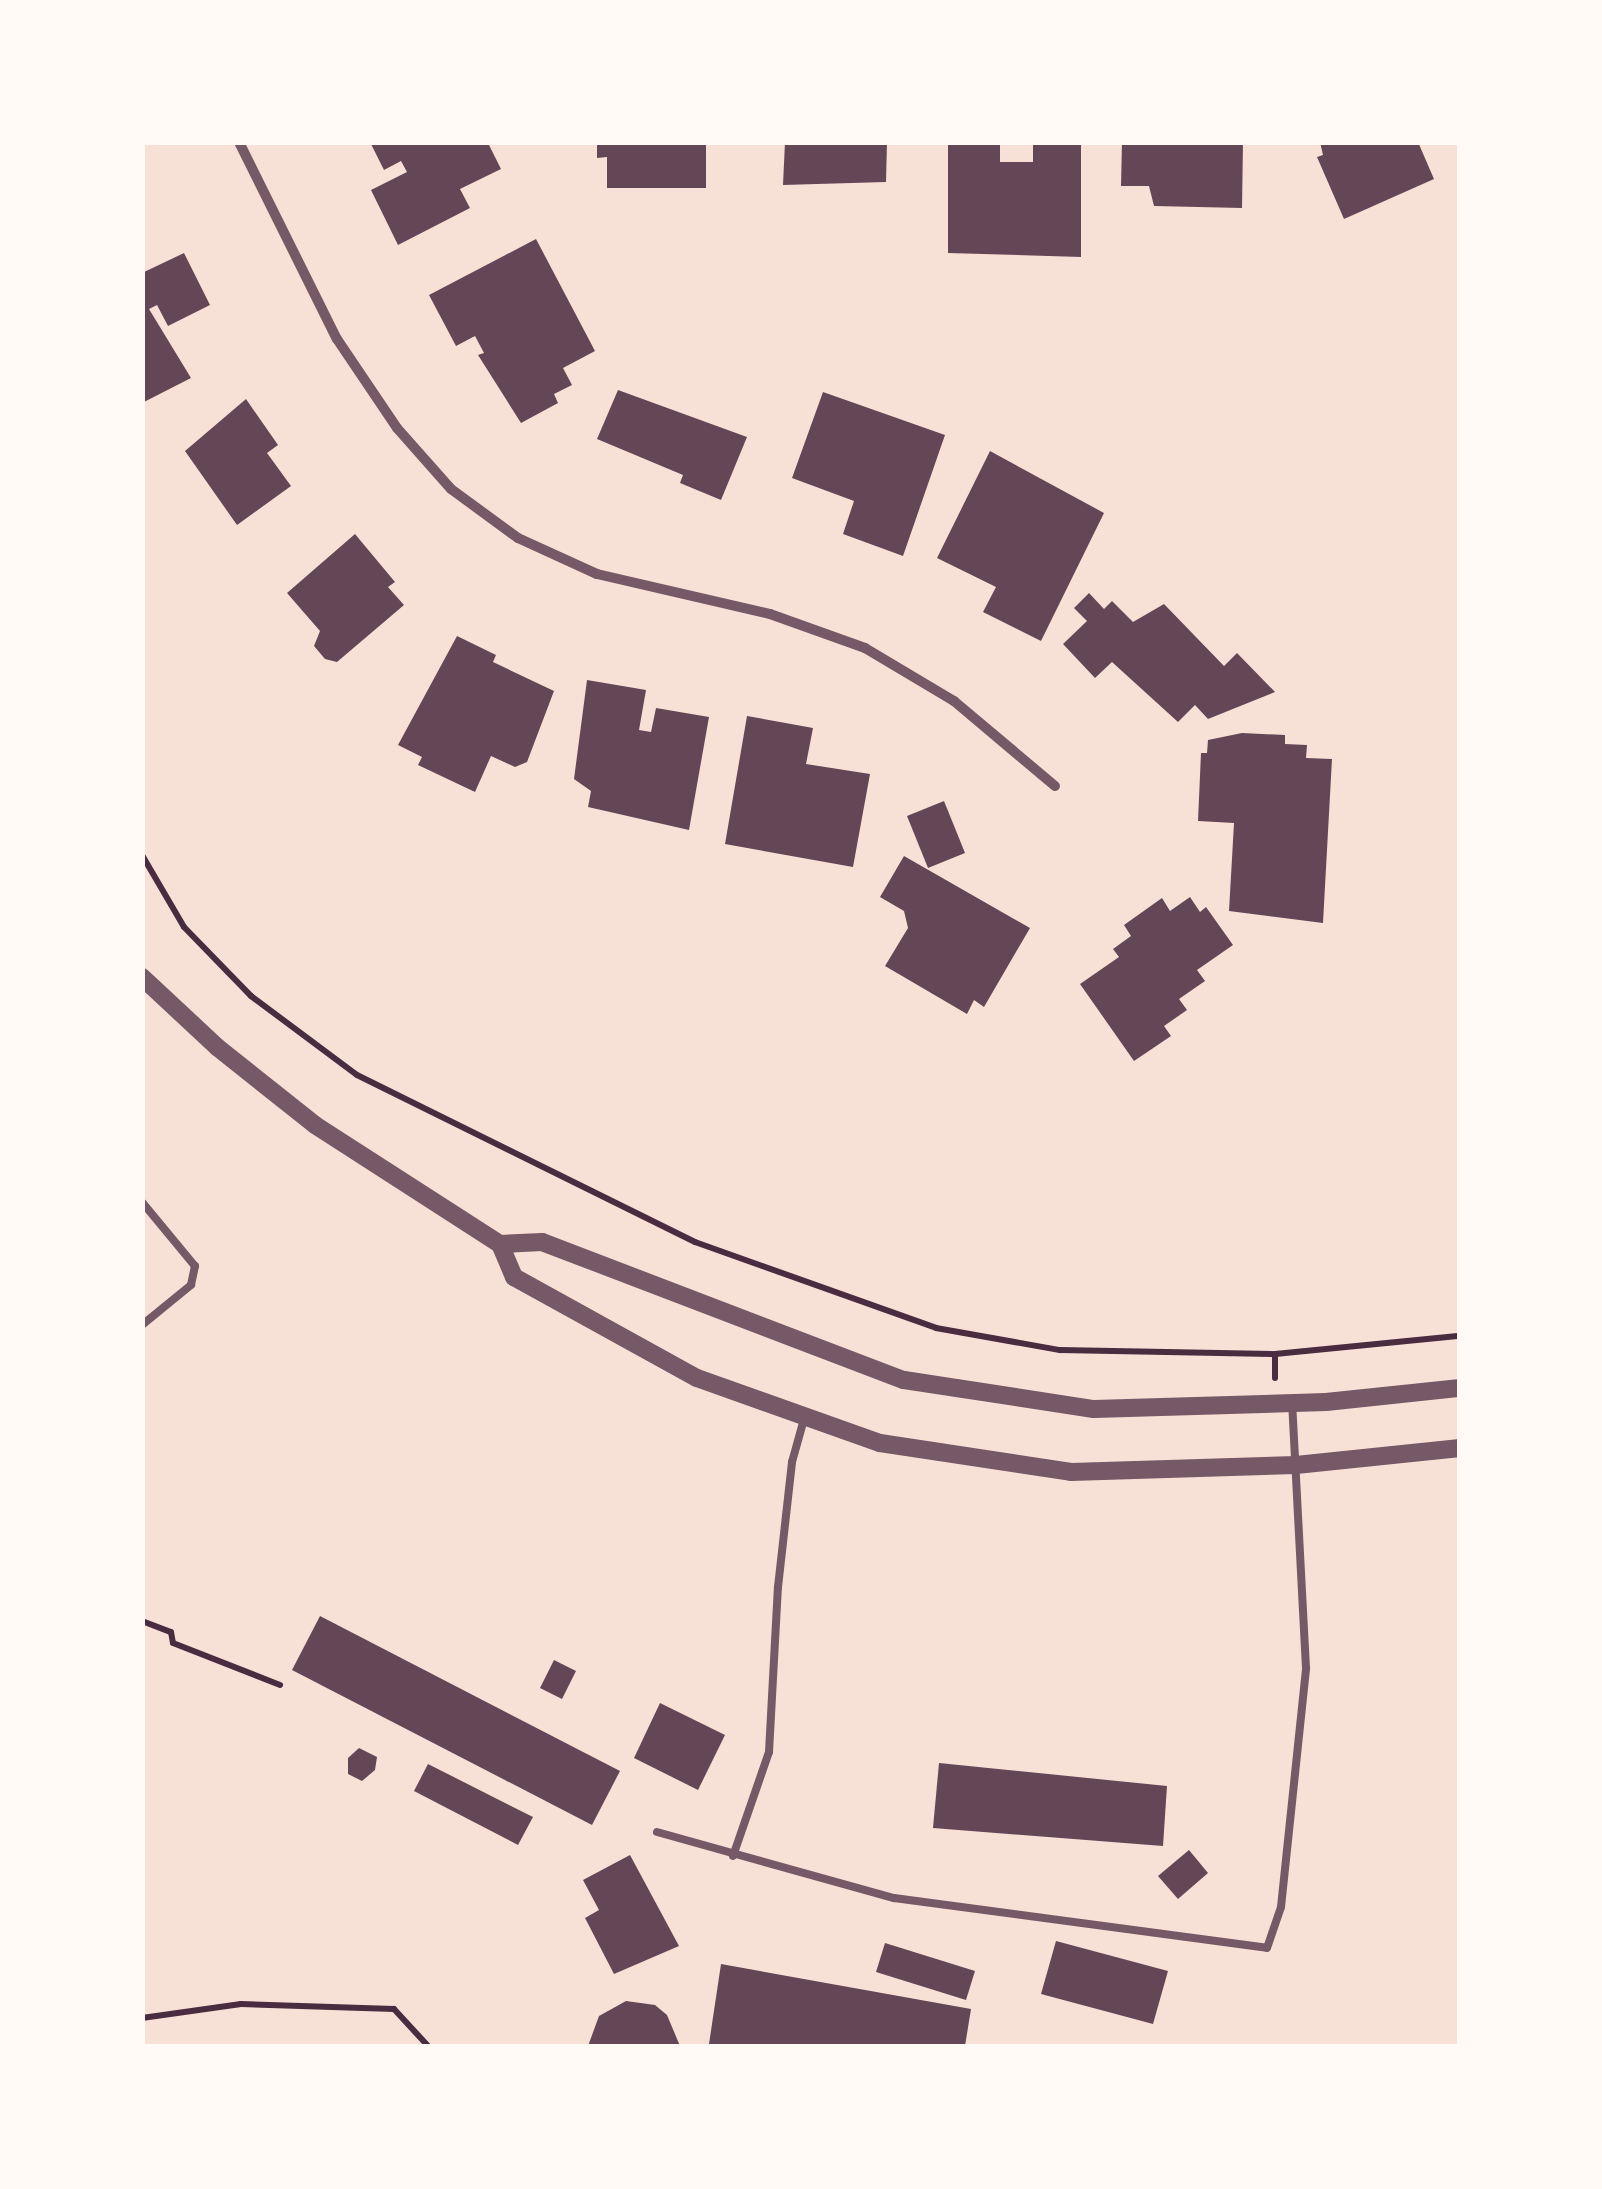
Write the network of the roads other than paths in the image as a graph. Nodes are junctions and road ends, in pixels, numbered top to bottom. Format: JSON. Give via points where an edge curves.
{"nodes":[{"id":1,"x":240,"y":142,"type":"edge"},
{"id":2,"x":1056,"y":786,"type":"dead end"},
{"id":3,"x":142,"y":977,"type":"edge"},
{"id":4,"x":142,"y":1202,"type":"edge"},
{"id":5,"x":500,"y":1244,"type":"junction"},
{"id":6,"x":142,"y":1326,"type":"edge"},
{"id":7,"x":1460,"y":1388,"type":"edge"},
{"id":8,"x":1292,"y":1403,"type":"junction"},
{"id":9,"x":804,"y":1416,"type":"junction"},
{"id":10,"x":1460,"y":1448,"type":"edge"},
{"id":11,"x":1296,"y":1465,"type":"junction"},
{"id":12,"x":658,"y":1832,"type":"dead end"},
{"id":13,"x":733,"y":1856,"type":"junction"}],
"edges":[{"from":1,"to":2,"type":"street","via":[[338,339],[397,428],[451,489],[518,538],[596,574],[770,614],[865,648],[954,701]]},
{"from":3,"to":5,"type":"street","via":[[315,1125]]},
{"from":4,"to":6,"type":"lane","via":[[195,1266],[191,1286]]},
{"from":5,"to":8,"type":"street","via":[[542,1242],[904,1380],[1094,1409]]},
{"from":5,"to":9,"type":"street","via":[[514,1277],[698,1378]]},
{"from":7,"to":8,"type":"street"},
{"from":8,"to":11,"type":"lane"},
{"from":9,"to":11,"type":"street","via":[[880,1443],[1071,1472]]},
{"from":9,"to":13,"type":"lane","via":[[778,1587],[769,1752]]},
{"from":10,"to":11,"type":"street"},
{"from":11,"to":13,"type":"lane","via":[[1306,1668],[1281,1907],[1267,1948],[894,1898]]},
{"from":12,"to":13,"type":"lane"}]}
